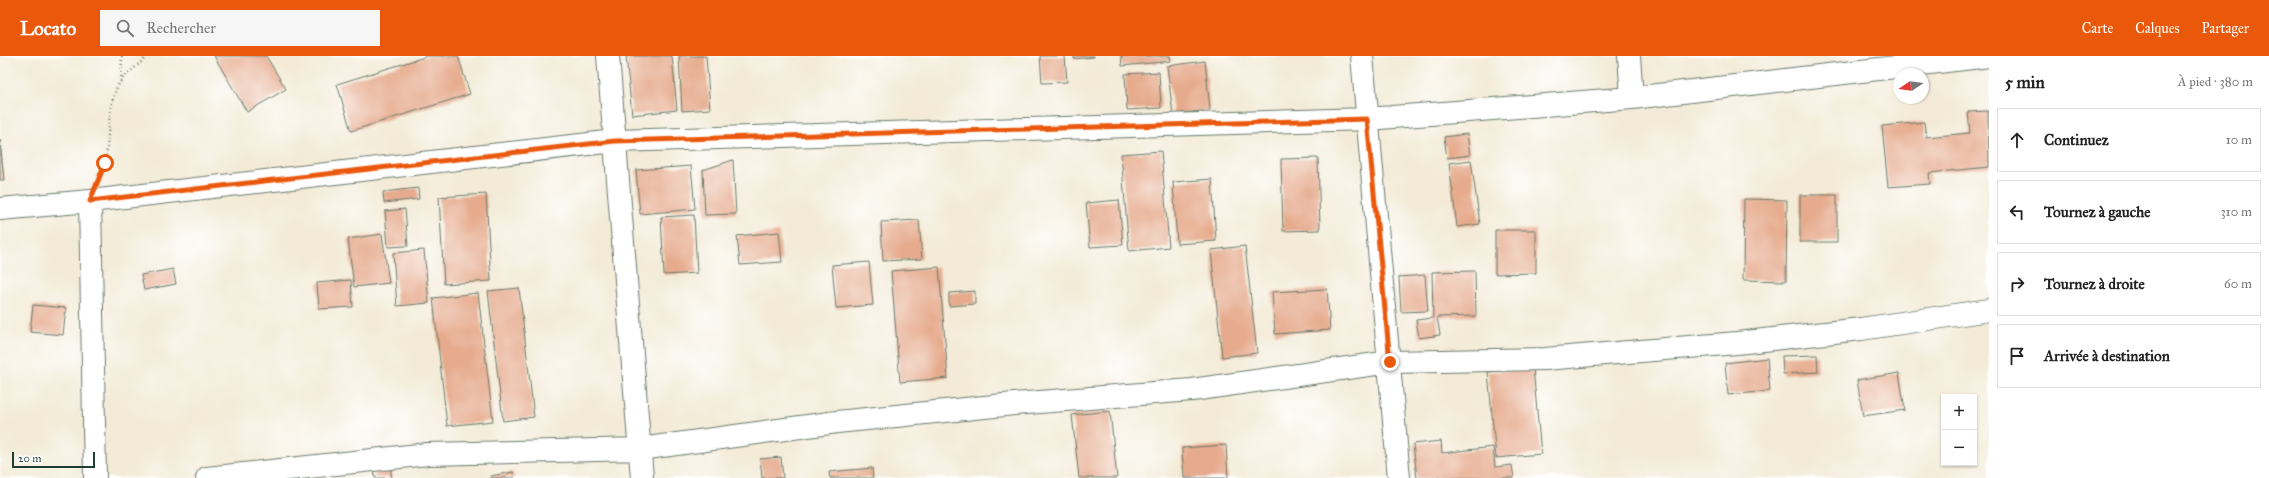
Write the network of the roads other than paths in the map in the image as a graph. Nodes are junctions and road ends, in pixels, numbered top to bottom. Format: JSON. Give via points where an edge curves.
{"nodes":[{"id":1,"x":608,"y":56,"type":"edge"},
{"id":2,"x":1362,"y":56,"type":"edge"},
{"id":3,"x":1629,"y":56,"type":"edge"},
{"id":4,"x":1989,"y":56,"type":"edge"},
{"id":5,"x":1632,"y":98,"type":"junction"},
{"id":6,"x":1367,"y":119,"type":"junction"},
{"id":7,"x":615,"y":141,"type":"junction"},
{"id":8,"x":90,"y":201,"type":"junction"},
{"id":9,"x":0,"y":209,"type":"edge"},
{"id":10,"x":1989,"y":310,"type":"edge"},
{"id":11,"x":1390,"y":362,"type":"junction"},
{"id":12,"x":640,"y":449,"type":"junction"},
{"id":13,"x":95,"y":478,"type":"edge"},
{"id":14,"x":207,"y":478,"type":"edge"},
{"id":15,"x":642,"y":478,"type":"edge"},
{"id":16,"x":1399,"y":478,"type":"edge"}],
"edges":[{"from":1,"to":7,"type":"street"},
{"from":2,"to":6,"type":"street"},
{"from":3,"to":5,"type":"street"},
{"from":4,"to":5,"type":"street"},
{"from":5,"to":6,"type":"street"},
{"from":6,"to":7,"type":"street"},
{"from":6,"to":11,"type":"street"},
{"from":7,"to":8,"type":"street"},
{"from":7,"to":12,"type":"street"},
{"from":8,"to":9,"type":"street"},
{"from":8,"to":13,"type":"street"},
{"from":10,"to":11,"type":"street","via":[[1861,329],[1736,343],[1545,358]]},
{"from":11,"to":12,"type":"street","via":[[1192,390],[1014,404],[837,422]]},
{"from":11,"to":16,"type":"street"},
{"from":12,"to":14,"type":"street","via":[[428,454]]},
{"from":12,"to":15,"type":"street"}]}
